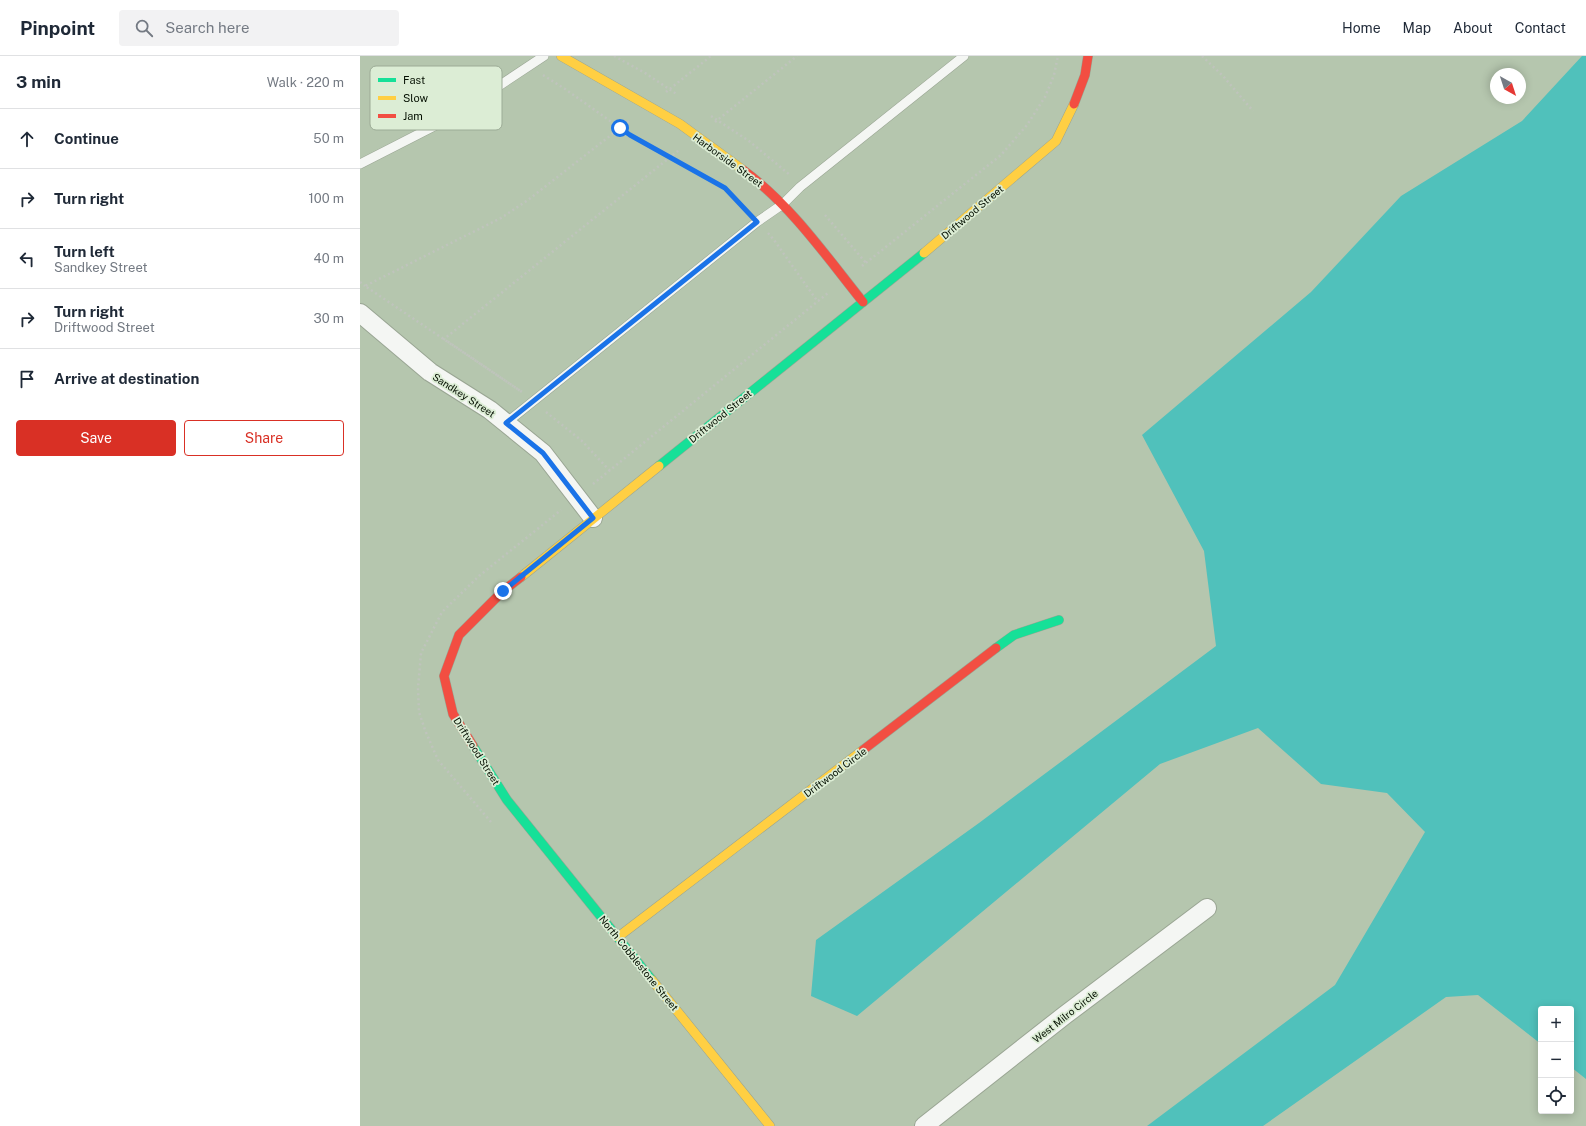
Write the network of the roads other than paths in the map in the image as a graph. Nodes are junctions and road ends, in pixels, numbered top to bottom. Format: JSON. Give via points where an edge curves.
{"nodes":[{"id":1,"x":544,"y":56,"type":"edge"},
{"id":2,"x":561,"y":56,"type":"edge"},
{"id":3,"x":964,"y":56,"type":"edge"},
{"id":4,"x":1088,"y":56,"type":"edge"},
{"id":5,"x":502,"y":83,"type":"edge"},
{"id":6,"x":427,"y":130,"type":"edge"},
{"id":7,"x":360,"y":164,"type":"edge"},
{"id":8,"x":783,"y":204,"type":"junction"},
{"id":9,"x":863,"y":302,"type":"junction"},
{"id":10,"x":360,"y":313,"type":"edge"},
{"id":11,"x":506,"y":423,"type":"junction"},
{"id":12,"x":593,"y":518,"type":"junction"},
{"id":13,"x":1059,"y":620,"type":"dead end"},
{"id":14,"x":507,"y":800,"type":"joint"},
{"id":15,"x":1207,"y":908,"type":"dead end"},
{"id":16,"x":618,"y":937,"type":"junction"},
{"id":17,"x":770,"y":1126,"type":"edge"},
{"id":18,"x":924,"y":1126,"type":"edge"}],
"edges":[{"from":1,"to":5,"type":"lane"},
{"from":2,"to":8,"type":"street","name":"Harborside Street","via":[[680,124],[762,183]]},
{"from":3,"to":8,"type":"lane","via":[[800,187]]},
{"from":4,"to":9,"type":"street","name":"Driftwood Street","via":[[1073,108],[1056,141]]},
{"from":6,"to":7,"type":"lane"},
{"from":8,"to":9,"type":"street","name":"Harborside Street"},
{"from":8,"to":11,"type":"lane","via":[[757,222]]},
{"from":9,"to":12,"type":"street","name":"Driftwood Street"},
{"from":10,"to":11,"type":"street","name":"Sandkey Street","via":[[430,372]]},
{"from":11,"to":12,"type":"street","name":"Sandkey Street","via":[[543,453]]},
{"from":12,"to":14,"type":"street","name":"Driftwood Street","via":[[503,591],[459,635],[444,676],[453,714]]},
{"from":13,"to":16,"type":"street","name":"Driftwood Circle","via":[[1014,635]]},
{"from":14,"to":16,"type":"street","name":"North Cobblestone Street"},
{"from":15,"to":18,"type":"street","name":"West Milro Circle","via":[[1064,1015]]},
{"from":16,"to":17,"type":"street","name":"North Cobblestone Street"}]}
